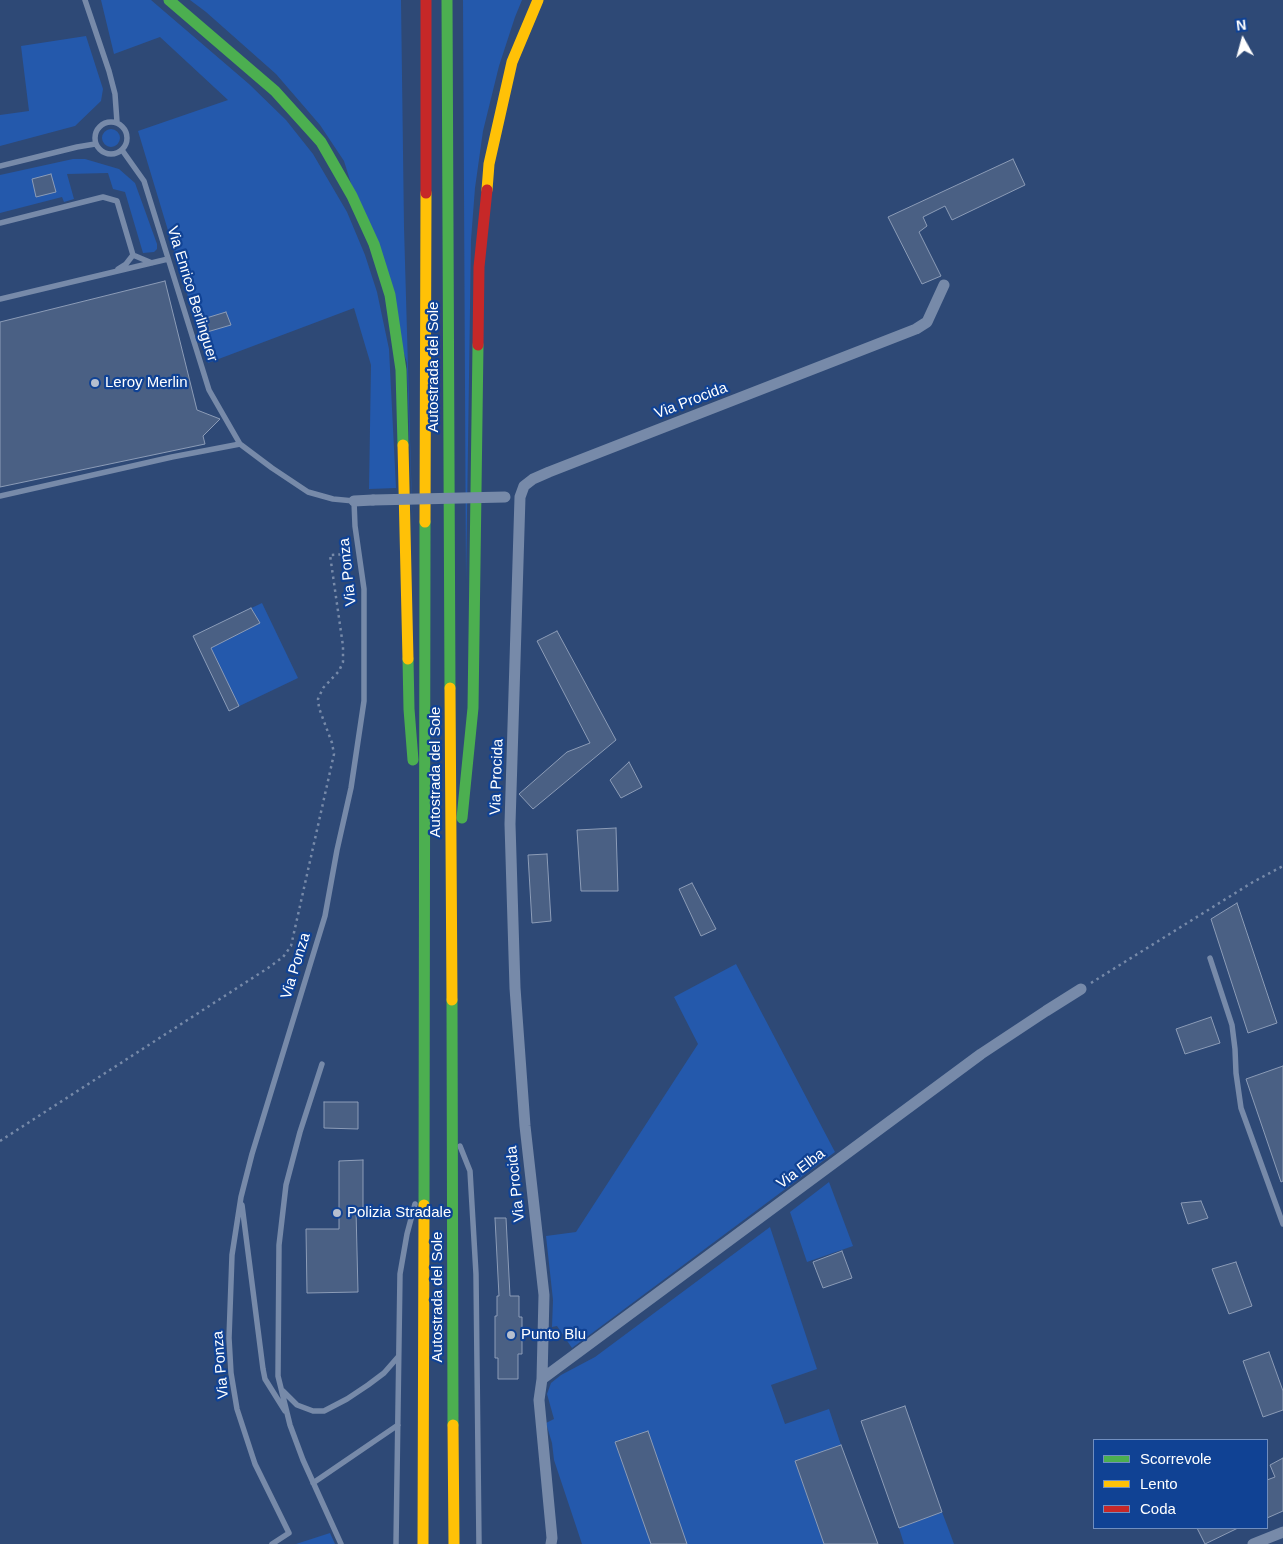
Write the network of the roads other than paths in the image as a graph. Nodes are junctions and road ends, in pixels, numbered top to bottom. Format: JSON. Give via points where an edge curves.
{"nodes":[{"id":1,"x":85,"y":0,"type":"edge"},
{"id":2,"x":170,"y":0,"type":"edge"},
{"id":3,"x":426,"y":0,"type":"edge"},
{"id":4,"x":447,"y":0,"type":"edge"},
{"id":5,"x":538,"y":0,"type":"edge"},
{"id":6,"x":117,"y":122,"type":"junction"},
{"id":7,"x":95,"y":144,"type":"junction"},
{"id":8,"x":122,"y":150,"type":"junction"},
{"id":9,"x":0,"y":166,"type":"edge"},
{"id":10,"x":0,"y":223,"type":"edge"},
{"id":11,"x":133,"y":255,"type":"junction"},
{"id":12,"x":168,"y":259,"type":"junction"},
{"id":13,"x":152,"y":263,"type":"junction"},
{"id":14,"x":114,"y":272,"type":"junction"},
{"id":15,"x":944,"y":285,"type":"dead end"},
{"id":16,"x":0,"y":299,"type":"edge"},
{"id":17,"x":240,"y":444,"type":"junction"},
{"id":18,"x":0,"y":496,"type":"edge"},
{"id":19,"x":520,"y":497,"type":"junction"},
{"id":20,"x":354,"y":501,"type":"junction"},
{"id":21,"x":451,"y":887,"type":"junction"},
{"id":22,"x":425,"y":889,"type":"junction"},
{"id":23,"x":1210,"y":958,"type":"dead end"},
{"id":24,"x":1081,"y":990,"type":"road end"},
{"id":25,"x":322,"y":1064,"type":"dead end"},
{"id":26,"x":452,"y":1124,"type":"junction"},
{"id":27,"x":424,"y":1178,"type":"junction"},
{"id":28,"x":242,"y":1197,"type":"junction"},
{"id":29,"x":1283,"y":1224,"type":"edge"},
{"id":30,"x":398,"y":1357,"type":"junction"},
{"id":31,"x":542,"y":1379,"type":"junction"},
{"id":32,"x":283,"y":1391,"type":"junction"},
{"id":33,"x":286,"y":1413,"type":"junction"},
{"id":34,"x":398,"y":1425,"type":"junction"},
{"id":35,"x":313,"y":1483,"type":"junction"},
{"id":36,"x":1283,"y":1532,"type":"edge"},
{"id":37,"x":272,"y":1544,"type":"edge"},
{"id":38,"x":341,"y":1544,"type":"edge"},
{"id":39,"x":396,"y":1544,"type":"edge"},
{"id":40,"x":423,"y":1544,"type":"edge"},
{"id":41,"x":454,"y":1544,"type":"edge"},
{"id":42,"x":480,"y":1544,"type":"edge"},
{"id":43,"x":551,"y":1544,"type":"edge"},
{"id":44,"x":1253,"y":1544,"type":"edge"}],
"edges":[{"from":1,"to":6,"type":"lane","via":[[111,78]]},
{"from":2,"to":22,"type":"highway","via":[[269,86],[321,142],[356,204],[374,244],[390,295],[401,370],[409,709]]},
{"from":3,"to":22,"type":"highway","name":"Autostrada del Sole"},
{"from":4,"to":21,"type":"highway","name":"Autostrada del Sole"},
{"from":5,"to":21,"type":"highway","via":[[512,62],[489,164],[479,267],[473,708],[465,799]]},
{"from":6,"to":7,"type":"lane","via":[[101,124],[95,133]]},
{"from":6,"to":8,"type":"lane","via":[[128,134]]},
{"from":7,"to":8,"type":"lane","via":[[107,154]]},
{"from":7,"to":9,"type":"lane"},
{"from":8,"to":12,"type":"lane","name":"Via Enrico Berlinguer","via":[[144,181]]},
{"from":10,"to":11,"type":"lane","via":[[103,197],[117,201]]},
{"from":11,"to":13,"type":"lane"},
{"from":11,"to":14,"type":"lane"},
{"from":12,"to":13,"type":"lane"},
{"from":12,"to":17,"type":"lane","name":"Via Enrico Berlinguer","via":[[209,390]]},
{"from":13,"to":14,"type":"lane"},
{"from":14,"to":16,"type":"lane"},
{"from":15,"to":19,"type":"street","name":"Via Procida","via":[[927,322],[916,329],[549,472],[524,486]]},
{"from":17,"to":18,"type":"lane"},
{"from":17,"to":20,"type":"lane","via":[[308,492]]},
{"from":19,"to":20,"type":"street","bridge":true},
{"from":19,"to":31,"type":"street","name":"Via Procida","via":[[510,824],[516,998],[525,1126],[544,1294]]},
{"from":20,"to":28,"type":"lane","name":"Via Ponza","via":[[364,597],[364,701],[351,788],[325,916],[269,1094]]},
{"from":21,"to":26,"type":"highway","name":"Autostrada del Sole"},
{"from":22,"to":27,"type":"highway","name":"Autostrada del Sole"},
{"from":23,"to":29,"type":"lane","via":[[1232,1025],[1241,1108]]},
{"from":24,"to":31,"type":"street","name":"Via Elba","via":[[982,1054]]},
{"from":25,"to":32,"type":"lane","via":[[286,1185],[279,1245],[278,1376]]},
{"from":26,"to":41,"type":"highway","name":"Autostrada del Sole"},
{"from":26,"to":42,"type":"lane","via":[[470,1171],[476,1274]]},
{"from":27,"to":30,"type":"lane","via":[[407,1234],[400,1274]]},
{"from":27,"to":40,"type":"highway","name":"Autostrada del Sole"},
{"from":28,"to":33,"type":"lane","via":[[262,1369]]},
{"from":28,"to":37,"type":"lane","name":"Via Ponza","via":[[232,1255],[231,1373],[237,1409],[255,1464],[288,1533]]},
{"from":30,"to":32,"type":"lane","via":[[368,1385],[324,1411],[314,1412],[297,1405]]},
{"from":30,"to":34,"type":"lane"},
{"from":31,"to":43,"type":"street","name":"Via Procida","via":[[539,1400]]},
{"from":32,"to":33,"type":"lane"},
{"from":33,"to":35,"type":"lane"},
{"from":34,"to":35,"type":"lane"},
{"from":34,"to":39,"type":"lane"},
{"from":35,"to":38,"type":"lane"},
{"from":36,"to":44,"type":"street"}]}
